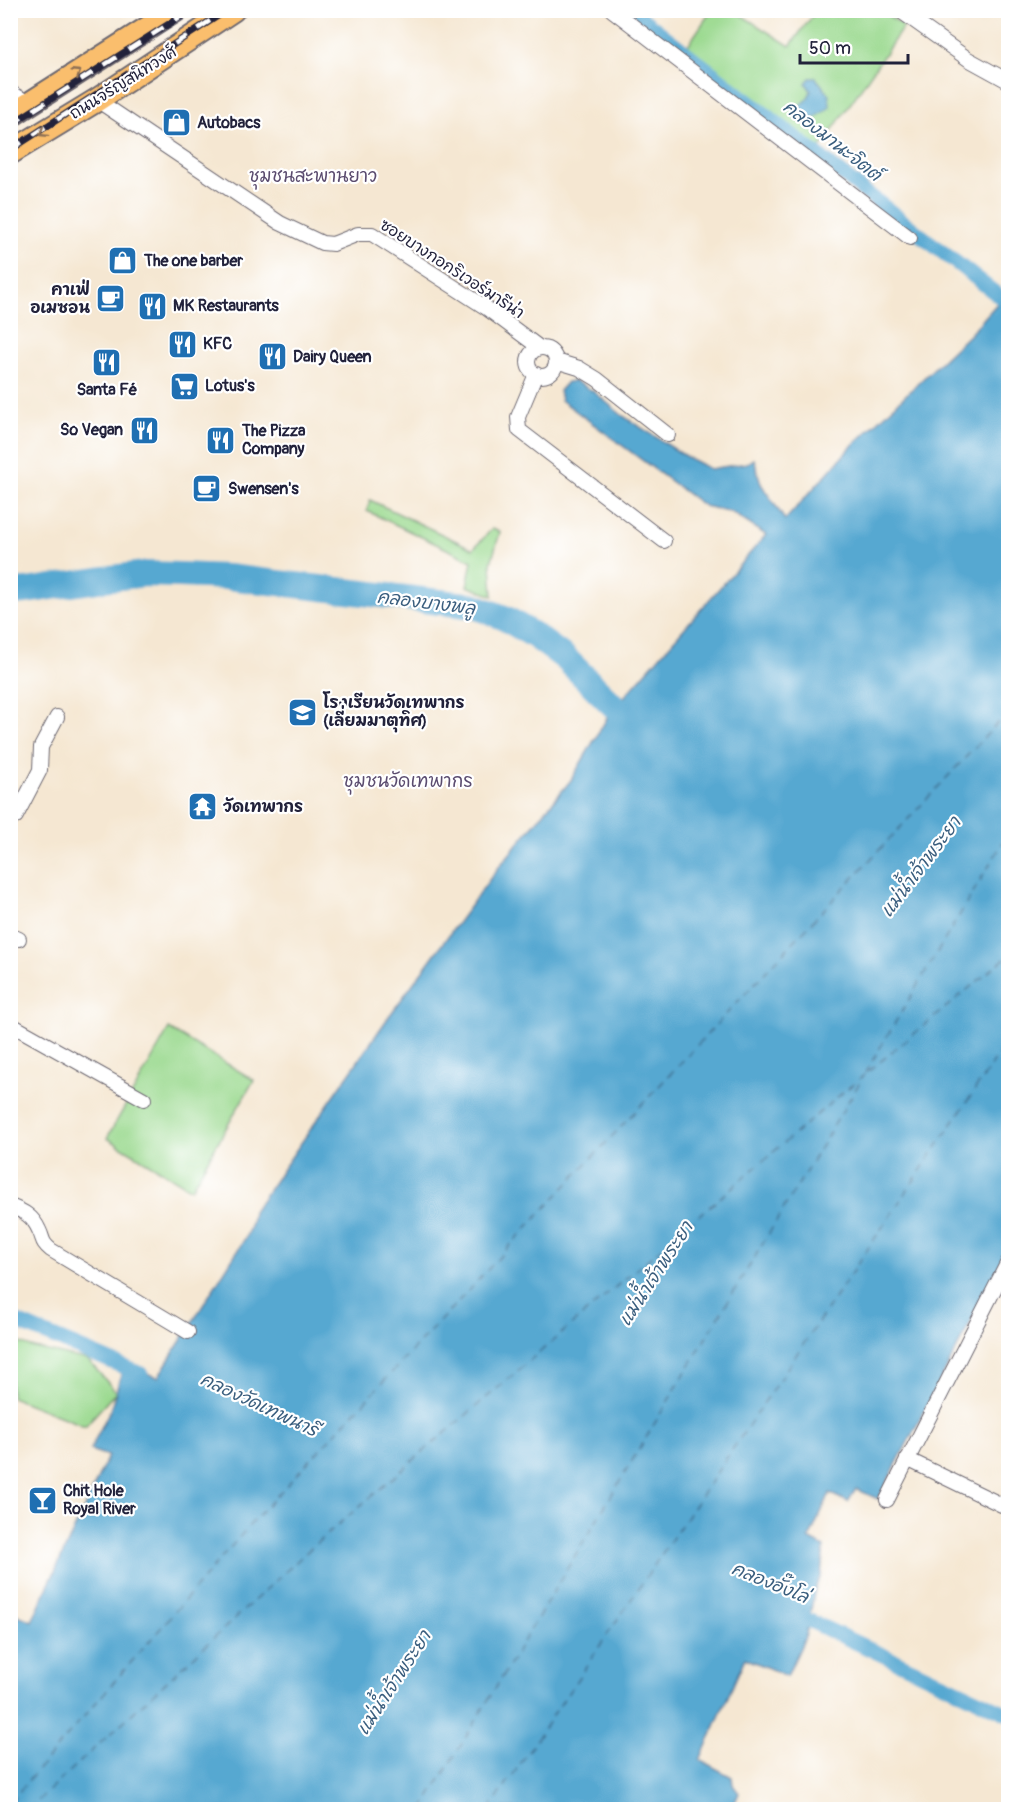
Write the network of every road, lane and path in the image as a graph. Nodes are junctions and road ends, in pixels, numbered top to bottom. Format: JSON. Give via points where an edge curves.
{"nodes":[{"id":1,"x":176,"y":10,"type":"edge"},
{"id":2,"x":233,"y":10,"type":"edge"},
{"id":3,"x":612,"y":10,"type":"edge"},
{"id":4,"x":899,"y":10,"type":"edge"},
{"id":5,"x":1008,"y":81,"type":"edge"},
{"id":6,"x":10,"y":92,"type":"edge"},
{"id":7,"x":97,"y":100,"type":"junction"},
{"id":8,"x":30,"y":104,"type":"junction"},
{"id":9,"x":10,"y":116,"type":"edge"},
{"id":10,"x":10,"y":153,"type":"edge"},
{"id":11,"x":910,"y":238,"type":"dead end"},
{"id":12,"x":540,"y":348,"type":"junction"},
{"id":13,"x":556,"y":361,"type":"junction"},
{"id":14,"x":536,"y":374,"type":"junction"},
{"id":15,"x":668,"y":435,"type":"dead end"},
{"id":16,"x":664,"y":541,"type":"dead end"},
{"id":17,"x":57,"y":717,"type":"dead end"},
{"id":18,"x":10,"y":820,"type":"edge"},
{"id":19,"x":10,"y":1024,"type":"edge"},
{"id":20,"x":144,"y":1099,"type":"dead end"},
{"id":21,"x":10,"y":1206,"type":"edge"},
{"id":22,"x":1008,"y":1262,"type":"edge"},
{"id":23,"x":188,"y":1332,"type":"dead end"},
{"id":24,"x":907,"y":1459,"type":"junction"},
{"id":25,"x":887,"y":1500,"type":"dead end"},
{"id":26,"x":1008,"y":1509,"type":"edge"}],
"edges":[{"from":8,"to":1,"type":"main road","name":"ถนนจรัญสนิทวงศ์","one_way":true},
{"from":2,"to":7,"type":"main road","name":"ถนนจรัญสนิทวงศ์"},
{"from":3,"to":11,"type":"street"},
{"from":4,"to":5,"type":"street","via":[[968,59]]},
{"from":6,"to":8,"type":"street"},
{"from":7,"to":10,"type":"main road","name":"ถนนจรัญสนิทวงศ์","one_way":true},
{"from":7,"to":12,"type":"street","name":"ซอยบางกอกริเวอร์มารีน่า","via":[[279,224],[322,243],[372,234],[493,312]]},
{"from":8,"to":9,"type":"main road","name":"ถนนจรัญสนิทวงศ์"},
{"from":12,"to":13,"type":"street","name":"ซอยบางกอกริเวอร์มารีน่า","via":[[549,350]]},
{"from":12,"to":14,"type":"street","via":[[529,360]]},
{"from":13,"to":14,"type":"street","via":[[552,372]]},
{"from":13,"to":15,"type":"street","name":"ซอยบางกอกริเวอร์มารีน่า","via":[[597,379]]},
{"from":14,"to":16,"type":"street","via":[[518,417],[519,430]]},
{"from":17,"to":18,"type":"street","via":[[41,747],[40,770],[16,816]]},
{"from":19,"to":20,"type":"street"},
{"from":21,"to":23,"type":"street","via":[[27,1213],[51,1250]]},
{"from":22,"to":24,"type":"street"},
{"from":24,"to":25,"type":"street"},
{"from":24,"to":26,"type":"street"}]}
